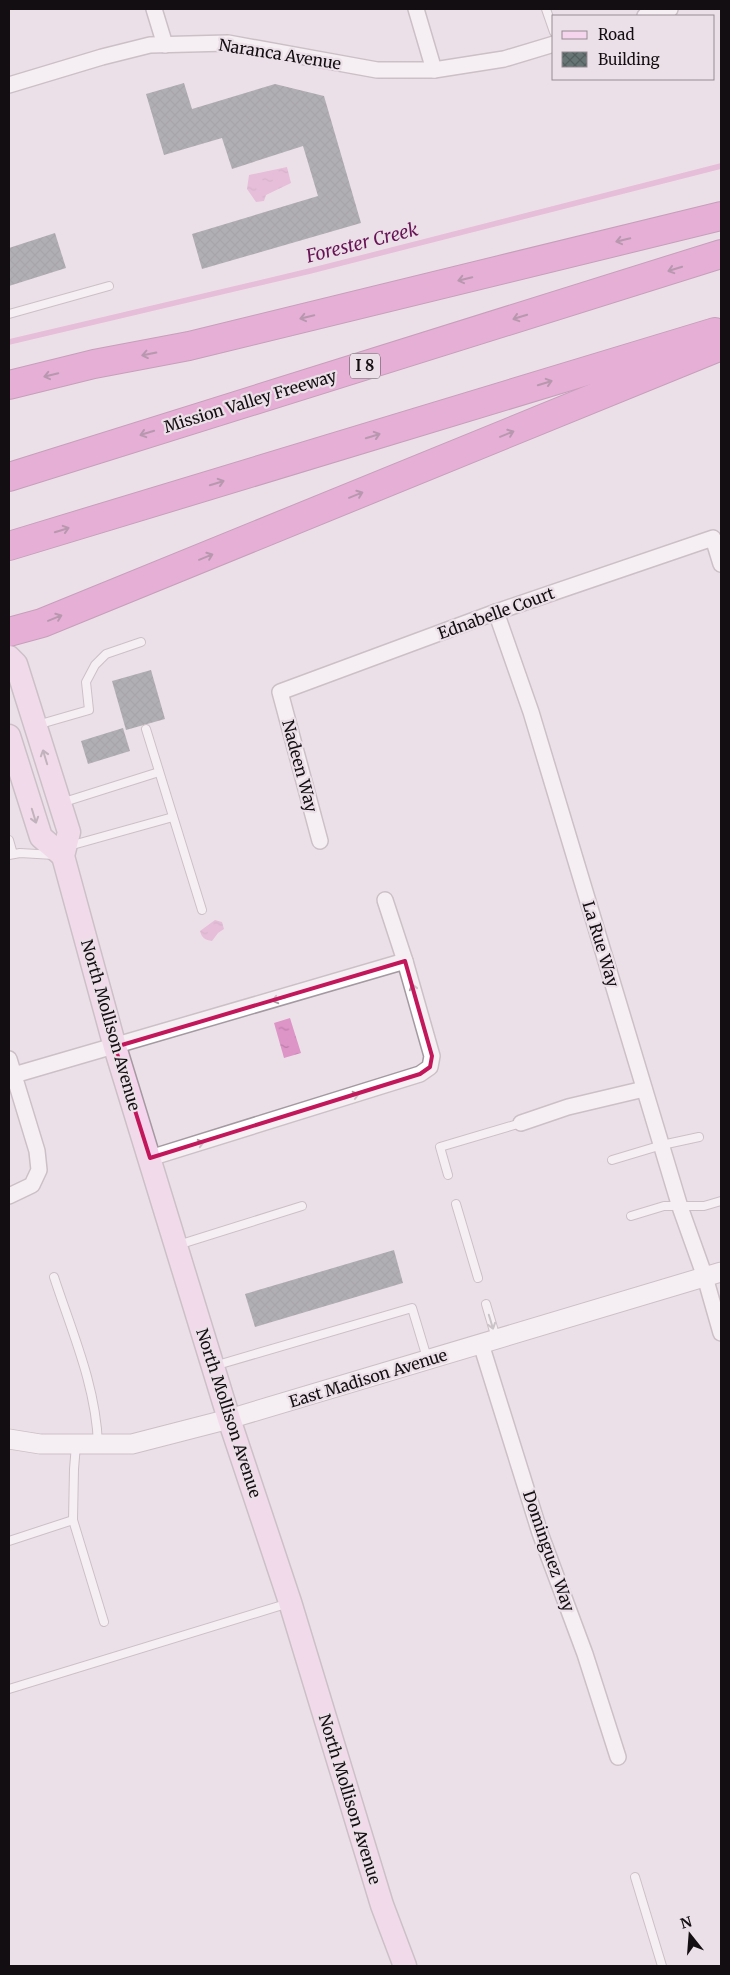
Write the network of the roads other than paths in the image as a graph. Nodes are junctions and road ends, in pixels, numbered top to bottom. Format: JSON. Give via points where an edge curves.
{"nodes":[{"id":1,"x":154,"y":9,"type":"edge"},
{"id":2,"x":416,"y":9,"type":"edge"},
{"id":3,"x":546,"y":9,"type":"edge"},
{"id":4,"x":670,"y":9,"type":"edge"},
{"id":5,"x":649,"y":15,"type":"edge"},
{"id":6,"x":552,"y":26,"type":"edge"},
{"id":7,"x":165,"y":44,"type":"junction"},
{"id":8,"x":552,"y":45,"type":"edge"},
{"id":9,"x":434,"y":70,"type":"junction"},
{"id":10,"x":9,"y":85,"type":"edge"},
{"id":11,"x":721,"y":216,"type":"edge"},
{"id":12,"x":721,"y":254,"type":"edge"},
{"id":13,"x":109,"y":286,"type":"dead end"},
{"id":14,"x":9,"y":314,"type":"edge"},
{"id":15,"x":721,"y":330,"type":"edge"},
{"id":16,"x":721,"y":346,"type":"edge"},
{"id":17,"x":9,"y":385,"type":"edge"},
{"id":18,"x":9,"y":477,"type":"edge"},
{"id":19,"x":12,"y":545,"type":"edge"},
{"id":20,"x":721,"y":564,"type":"edge"},
{"id":21,"x":496,"y":612,"type":"junction"},
{"id":22,"x":9,"y":632,"type":"edge"},
{"id":23,"x":141,"y":642,"type":"dead end"},
{"id":24,"x":9,"y":657,"type":"edge"},
{"id":25,"x":280,"y":692,"type":"joint"},
{"id":26,"x":35,"y":726,"type":"junction"},
{"id":27,"x":146,"y":729,"type":"dead end"},
{"id":28,"x":9,"y":736,"type":"edge"},
{"id":29,"x":15,"y":763,"type":"edge"},
{"id":30,"x":159,"y":772,"type":"junction"},
{"id":31,"x":60,"y":804,"type":"junction"},
{"id":32,"x":173,"y":817,"type":"junction"},
{"id":33,"x":9,"y":840,"type":"edge"},
{"id":34,"x":320,"y":841,"type":"dead end"},
{"id":35,"x":64,"y":851,"type":"junction"},
{"id":36,"x":11,"y":855,"type":"edge"},
{"id":37,"x":385,"y":900,"type":"dead end"},
{"id":38,"x":202,"y":910,"type":"dead end"},
{"id":39,"x":405,"y":961,"type":"junction"},
{"id":40,"x":115,"y":1047,"type":"junction"},
{"id":41,"x":9,"y":1059,"type":"edge"},
{"id":42,"x":14,"y":1075,"type":"junction"},
{"id":43,"x":644,"y":1089,"type":"junction"},
{"id":44,"x":521,"y":1123,"type":"joint"},
{"id":45,"x":699,"y":1137,"type":"dead end"},
{"id":46,"x":662,"y":1145,"type":"junction"},
{"id":47,"x":150,"y":1158,"type":"junction"},
{"id":48,"x":612,"y":1160,"type":"dead end"},
{"id":49,"x":448,"y":1175,"type":"dead end"},
{"id":50,"x":9,"y":1196,"type":"edge"},
{"id":51,"x":721,"y":1201,"type":"edge"},
{"id":52,"x":456,"y":1204,"type":"dead end"},
{"id":53,"x":302,"y":1206,"type":"dead end"},
{"id":54,"x":680,"y":1207,"type":"junction"},
{"id":55,"x":631,"y":1216,"type":"dead end"},
{"id":56,"x":176,"y":1245,"type":"junction"},
{"id":57,"x":713,"y":1274,"type":"edge"},
{"id":58,"x":54,"y":1277,"type":"dead end"},
{"id":59,"x":478,"y":1278,"type":"dead end"},
{"id":60,"x":486,"y":1304,"type":"dead end"},
{"id":61,"x":721,"y":1333,"type":"edge"},
{"id":62,"x":489,"y":1342,"type":"junction"},
{"id":63,"x":428,"y":1361,"type":"junction"},
{"id":64,"x":214,"y":1366,"type":"junction"},
{"id":65,"x":229,"y":1419,"type":"junction"},
{"id":66,"x":9,"y":1439,"type":"edge"},
{"id":67,"x":77,"y":1444,"type":"junction"},
{"id":68,"x":98,"y":1444,"type":"junction"},
{"id":69,"x":73,"y":1520,"type":"junction"},
{"id":70,"x":9,"y":1541,"type":"edge"},
{"id":71,"x":290,"y":1602,"type":"junction"},
{"id":72,"x":104,"y":1622,"type":"dead end"},
{"id":73,"x":9,"y":1689,"type":"edge"},
{"id":74,"x":618,"y":1757,"type":"dead end"},
{"id":75,"x":635,"y":1878,"type":"dead end"},
{"id":76,"x":405,"y":1966,"type":"edge"},
{"id":77,"x":662,"y":1966,"type":"edge"}],
"edges":[{"from":1,"to":7,"type":"street"},
{"from":2,"to":9,"type":"street"},
{"from":3,"to":6,"type":"lane"},
{"from":4,"to":5,"type":"street"},
{"from":7,"to":9,"type":"street","name":"Naranca Avenue","via":[[228,43],[377,70]]},
{"from":7,"to":10,"type":"street","name":"Naranca Avenue","via":[[102,57]]},
{"from":8,"to":9,"type":"street","name":"Naranca Avenue","via":[[504,60]]},
{"from":11,"to":17,"type":"highway","one_way":true,"via":[[189,346],[94,364]]},
{"from":12,"to":18,"type":"highway","name":"Mission Valley Freeway","number":"I 8","one_way":true},
{"from":13,"to":14,"type":"lane"},
{"from":19,"to":15,"type":"highway","one_way":true},
{"from":22,"to":16,"type":"highway","one_way":true,"via":[[42,623]]},
{"from":20,"to":21,"type":"street","name":"Ednabelle Court","via":[[713,538]]},
{"from":21,"to":25,"type":"street","name":"Ednabelle Court"},
{"from":21,"to":43,"type":"street","name":"La Rue Way","via":[[532,712]]},
{"from":23,"to":26,"type":"lane","via":[[106,654],[95,665],[86,682],[89,710]]},
{"from":24,"to":26,"type":"main road","name":"North Mollison Avenue","via":[[16,664]]},
{"from":25,"to":34,"type":"street","name":"Nadeen Way"},
{"from":31,"to":26,"type":"main road","name":"North Mollison Avenue","one_way":true},
{"from":27,"to":30,"type":"lane"},
{"from":28,"to":29,"type":"main road"},
{"from":29,"to":31,"type":"main road","via":[[33,774],[50,804]]},
{"from":29,"to":35,"type":"main road","one_way":true,"via":[[41,837]]},
{"from":30,"to":31,"type":"lane"},
{"from":30,"to":32,"type":"lane"},
{"from":31,"to":35,"type":"main road","name":"North Mollison Avenue","via":[[69,832]]},
{"from":32,"to":35,"type":"lane"},
{"from":32,"to":38,"type":"lane"},
{"from":33,"to":36,"type":"lane"},
{"from":35,"to":36,"type":"lane"},
{"from":35,"to":40,"type":"main road","name":"North Mollison Avenue"},
{"from":37,"to":39,"type":"street"},
{"from":39,"to":40,"type":"street","one_way":true},
{"from":47,"to":39,"type":"street","one_way":true,"via":[[411,1077],[430,1067],[432,1056]]},
{"from":40,"to":42,"type":"street"},
{"from":40,"to":47,"type":"main road","name":"North Mollison Avenue"},
{"from":41,"to":42,"type":"street"},
{"from":42,"to":50,"type":"street","via":[[37,1151],[39,1170],[32,1185]]},
{"from":43,"to":44,"type":"street","via":[[568,1107]]},
{"from":43,"to":46,"type":"street","name":"La Rue Way"},
{"from":44,"to":49,"type":"lane","via":[[440,1147]]},
{"from":45,"to":46,"type":"lane"},
{"from":46,"to":48,"type":"lane"},
{"from":46,"to":54,"type":"street","name":"La Rue Way"},
{"from":47,"to":56,"type":"main road","name":"North Mollison Avenue"},
{"from":51,"to":54,"type":"lane"},
{"from":52,"to":59,"type":"lane"},
{"from":53,"to":56,"type":"lane"},
{"from":54,"to":55,"type":"lane","via":[[664,1206]]},
{"from":54,"to":57,"type":"street","name":"La Rue Way"},
{"from":56,"to":64,"type":"main road","name":"North Mollison Avenue"},
{"from":57,"to":61,"type":"street","name":"La Rue Way"},
{"from":57,"to":62,"type":"street","name":"East Madison Avenue"},
{"from":58,"to":68,"type":"lane","via":[[92,1394]]},
{"from":60,"to":62,"type":"lane","one_way":true},
{"from":62,"to":63,"type":"street","name":"East Madison Avenue"},
{"from":62,"to":74,"type":"street","name":"Dominguez Way","via":[[540,1533],[585,1654]]},
{"from":63,"to":64,"type":"lane","via":[[412,1308]]},
{"from":63,"to":65,"type":"street","name":"East Madison Avenue"},
{"from":64,"to":65,"type":"main road","name":"North Mollison Avenue"},
{"from":65,"to":68,"type":"street","name":"East Madison Avenue","via":[[132,1444]]},
{"from":65,"to":71,"type":"main road","name":"North Mollison Avenue"},
{"from":66,"to":67,"type":"street","name":"East Madison Avenue","via":[[40,1444]]},
{"from":67,"to":68,"type":"street","name":"East Madison Avenue"},
{"from":67,"to":69,"type":"lane"},
{"from":69,"to":70,"type":"lane"},
{"from":69,"to":72,"type":"lane"},
{"from":71,"to":73,"type":"lane"},
{"from":71,"to":76,"type":"main road","name":"North Mollison Avenue","via":[[382,1905]]},
{"from":75,"to":77,"type":"lane"}]}
